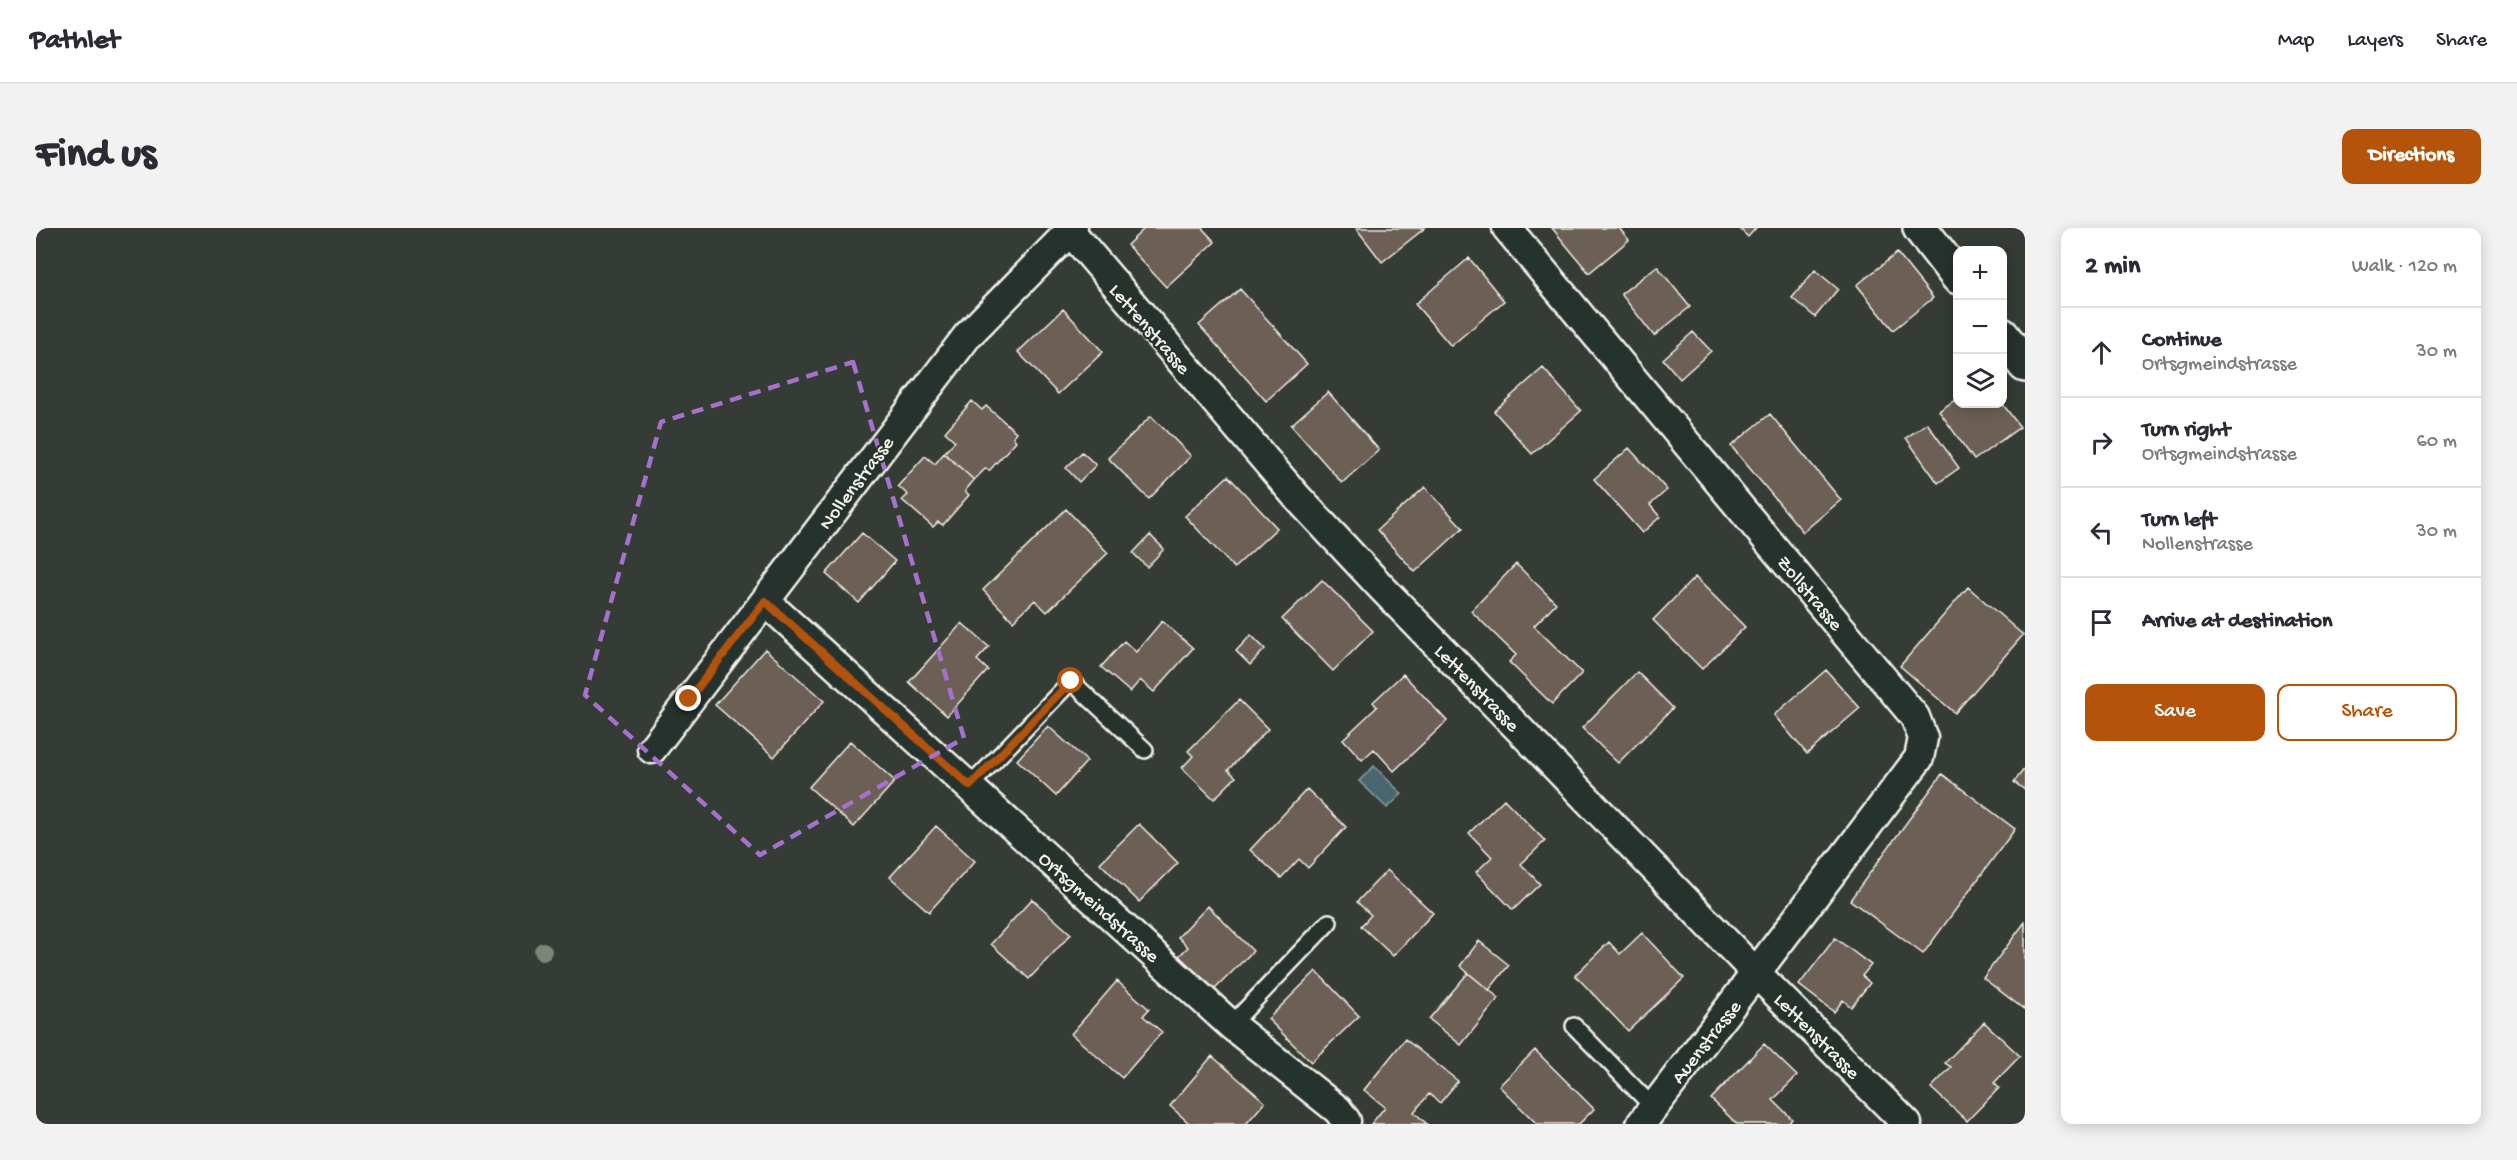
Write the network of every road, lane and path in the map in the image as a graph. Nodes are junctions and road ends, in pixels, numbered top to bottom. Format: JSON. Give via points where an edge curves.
{"nodes":[{"id":1,"x":1507,"y":228,"type":"edge"},
{"id":2,"x":1920,"y":228,"type":"edge"},
{"id":3,"x":1071,"y":229,"type":"edge"},
{"id":4,"x":1953,"y":271,"type":"edge"},
{"id":5,"x":2007,"y":342,"type":"edge"},
{"id":6,"x":2025,"y":365,"type":"edge"},
{"id":7,"x":765,"y":601,"type":"junction"},
{"id":8,"x":652,"y":749,"type":"dead end"},
{"id":9,"x":1145,"y":750,"type":"dead end"},
{"id":10,"x":970,"y":786,"type":"junction"},
{"id":11,"x":1329,"y":922,"type":"dead end"},
{"id":12,"x":1757,"y":974,"type":"junction"},
{"id":13,"x":1232,"y":1025,"type":"junction"},
{"id":14,"x":1574,"y":1026,"type":"dead end"},
{"id":15,"x":1647,"y":1116,"type":"edge"},
{"id":16,"x":1346,"y":1121,"type":"dead end"},
{"id":17,"x":1907,"y":1124,"type":"edge"}],
"edges":[{"from":1,"to":12,"type":"street","name":"Zollstrasse","via":[[1916,717],[1923,738],[1919,758]]},
{"from":2,"to":4,"type":"main road"},
{"from":3,"to":7,"type":"street","name":"Nollenstrasse","via":[[968,334]]},
{"from":3,"to":12,"type":"street","name":"Lettenstrasse","via":[[1297,496]]},
{"from":5,"to":6,"type":"main road"},
{"from":7,"to":8,"type":"street","name":"Nollenstrasse"},
{"from":7,"to":10,"type":"street","name":"Ortsgmeindstrasse"},
{"from":9,"to":10,"type":"lane","via":[[1071,681]]},
{"from":10,"to":13,"type":"street","name":"Ortsgmeindstrasse"},
{"from":11,"to":13,"type":"lane"},
{"from":12,"to":15,"type":"street","name":"Auenstrasse"},
{"from":12,"to":17,"type":"street","name":"Lettenstrasse"},
{"from":13,"to":16,"type":"street","name":"Ortsgmeindstrasse","via":[[1338,1110]]},
{"from":14,"to":15,"type":"lane","name":"Auenstrasse"}]}
